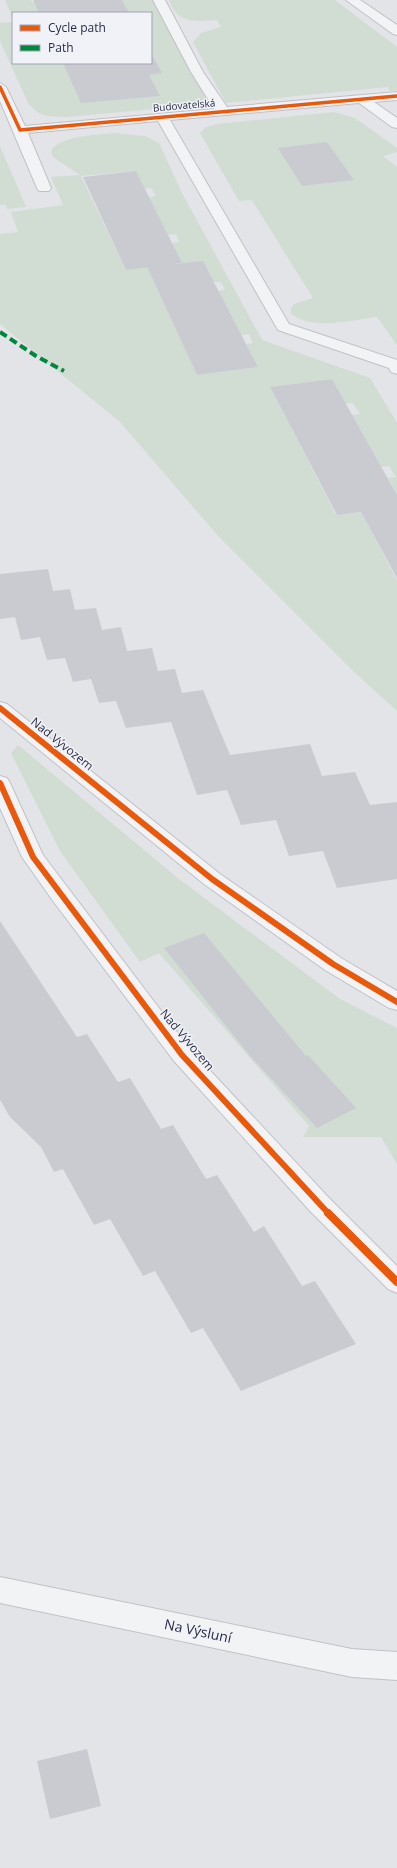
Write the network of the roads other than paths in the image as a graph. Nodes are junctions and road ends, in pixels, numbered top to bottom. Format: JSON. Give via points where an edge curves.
{"nodes":[{"id":1,"x":159,"y":0,"type":"edge"},
{"id":2,"x":352,"y":0,"type":"edge"},
{"id":3,"x":397,"y":31,"type":"edge"},
{"id":4,"x":0,"y":87,"type":"edge"},
{"id":5,"x":397,"y":96,"type":"edge"},
{"id":6,"x":361,"y":99,"type":"junction"},
{"id":7,"x":223,"y":112,"type":"junction"},
{"id":8,"x":162,"y":117,"type":"junction"},
{"id":9,"x":397,"y":124,"type":"edge"},
{"id":10,"x":20,"y":130,"type":"junction"},
{"id":11,"x":44,"y":188,"type":"dead end"},
{"id":12,"x":397,"y":369,"type":"edge"},
{"id":13,"x":2,"y":712,"type":"edge"},
{"id":14,"x":0,"y":784,"type":"edge"},
{"id":15,"x":397,"y":1002,"type":"edge"},
{"id":16,"x":397,"y":1282,"type":"edge"},
{"id":17,"x":0,"y":1590,"type":"edge"},
{"id":18,"x":397,"y":1666,"type":"edge"}],
"edges":[{"from":1,"to":7,"type":"street","via":[[197,72]]},
{"from":2,"to":3,"type":"street"},
{"from":4,"to":10,"type":"street"},
{"from":5,"to":6,"type":"street","name":"Budovatelská"},
{"from":6,"to":7,"type":"street","name":"Budovatelská"},
{"from":6,"to":9,"type":"street"},
{"from":7,"to":8,"type":"street","name":"Budovatelská"},
{"from":8,"to":10,"type":"street","name":"Budovatelská"},
{"from":8,"to":12,"type":"street","via":[[283,327],[394,365]]},
{"from":10,"to":11,"type":"street"},
{"from":13,"to":15,"type":"street","name":"Nad Vývozem","via":[[212,879],[333,964]]},
{"from":14,"to":16,"type":"street","name":"Nad Vývozem","via":[[33,856],[182,1055],[320,1205]]},
{"from":17,"to":18,"type":"street","name":"Na Výsluní","via":[[352,1663]]}]}
